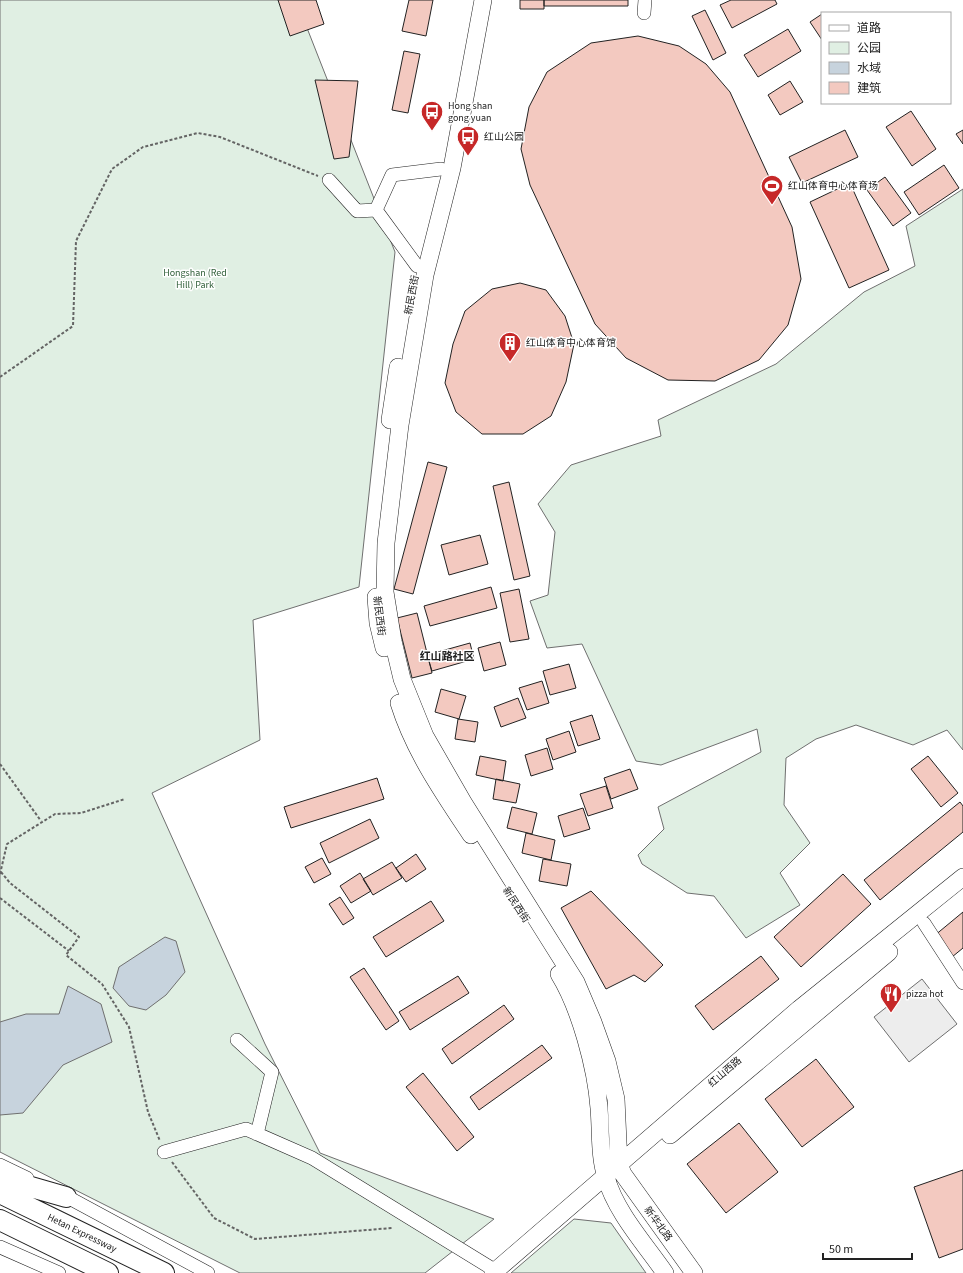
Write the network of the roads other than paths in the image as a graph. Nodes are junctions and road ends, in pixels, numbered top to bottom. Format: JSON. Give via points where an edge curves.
{"nodes":[{"id":1,"x":471,"y":0,"type":"edge"},
{"id":2,"x":483,"y":0,"type":"edge"},
{"id":3,"x":645,"y":0,"type":"edge"},
{"id":4,"x":644,"y":13,"type":"dead end"},
{"id":5,"x":442,"y":169,"type":"junction"},
{"id":6,"x":329,"y":180,"type":"road end"},
{"id":7,"x":376,"y":210,"type":"junction"},
{"id":8,"x":417,"y":266,"type":"junction"},
{"id":9,"x":963,"y":877,"type":"edge"},
{"id":10,"x":963,"y":890,"type":"edge"},
{"id":11,"x":924,"y":923,"type":"junction"},
{"id":12,"x":963,"y":983,"type":"edge"},
{"id":13,"x":237,"y":1040,"type":"dead end"},
{"id":14,"x":257,"y":1134,"type":"junction"},
{"id":15,"x":164,"y":1152,"type":"road end"},
{"id":16,"x":0,"y":1165,"type":"edge"},
{"id":17,"x":621,"y":1169,"type":"junction"},
{"id":18,"x":0,"y":1178,"type":"edge"},
{"id":19,"x":607,"y":1181,"type":"junction"},
{"id":20,"x":0,"y":1193,"type":"edge"},
{"id":21,"x":66,"y":1197,"type":"junction"},
{"id":22,"x":0,"y":1220,"type":"edge"},
{"id":23,"x":0,"y":1247,"type":"edge"},
{"id":24,"x":498,"y":1272,"type":"edge"},
{"id":25,"x":59,"y":1273,"type":"edge"},
{"id":26,"x":108,"y":1273,"type":"edge"},
{"id":27,"x":164,"y":1273,"type":"edge"},
{"id":28,"x":208,"y":1273,"type":"edge"},
{"id":29,"x":665,"y":1273,"type":"edge"},
{"id":30,"x":694,"y":1273,"type":"edge"}],
"edges":[{"from":1,"to":5,"type":"main road","name":"新民西街"},
{"from":2,"to":17,"type":"main road","name":"新民西街","via":[[452,168],[422,290],[386,543],[385,592],[402,679],[425,736],[463,802],[576,982],[594,1022],[616,1099]]},
{"from":3,"to":4,"type":"street"},
{"from":5,"to":7,"type":"street","via":[[392,175]]},
{"from":5,"to":8,"type":"main road","name":"新民西街"},
{"from":6,"to":7,"type":"street","via":[[357,212]]},
{"from":7,"to":8,"type":"street"},
{"from":8,"to":19,"type":"main road","name":"新民西街","via":[[393,394],[377,532],[375,573],[378,623],[393,685],[409,730],[440,788],[562,978],[592,1061]]},
{"from":9,"to":17,"type":"main road","name":"红山西路","via":[[798,1009]]},
{"from":10,"to":11,"type":"main road","name":"红山西路"},
{"from":11,"to":12,"type":"street"},
{"from":11,"to":17,"type":"main road","name":"红山西路"},
{"from":13,"to":14,"type":"street","via":[[272,1072]]},
{"from":14,"to":15,"type":"street","via":[[246,1129]]},
{"from":14,"to":24,"type":"street","via":[[312,1158]]},
{"from":16,"to":21,"type":"street"},
{"from":17,"to":19,"type":"main road","name":"红山西路"},
{"from":17,"to":30,"type":"main road","name":"新华北路"},
{"from":18,"to":21,"type":"highway"},
{"from":19,"to":24,"type":"main road","name":"红山西路","via":[[564,1221]]},
{"from":19,"to":29,"type":"main road","via":[[617,1205]]},
{"from":20,"to":27,"type":"highway","name":"Hetan Expressway"},
{"from":21,"to":28,"type":"street"},
{"from":22,"to":26,"type":"highway"},
{"from":23,"to":25,"type":"street"}]}
